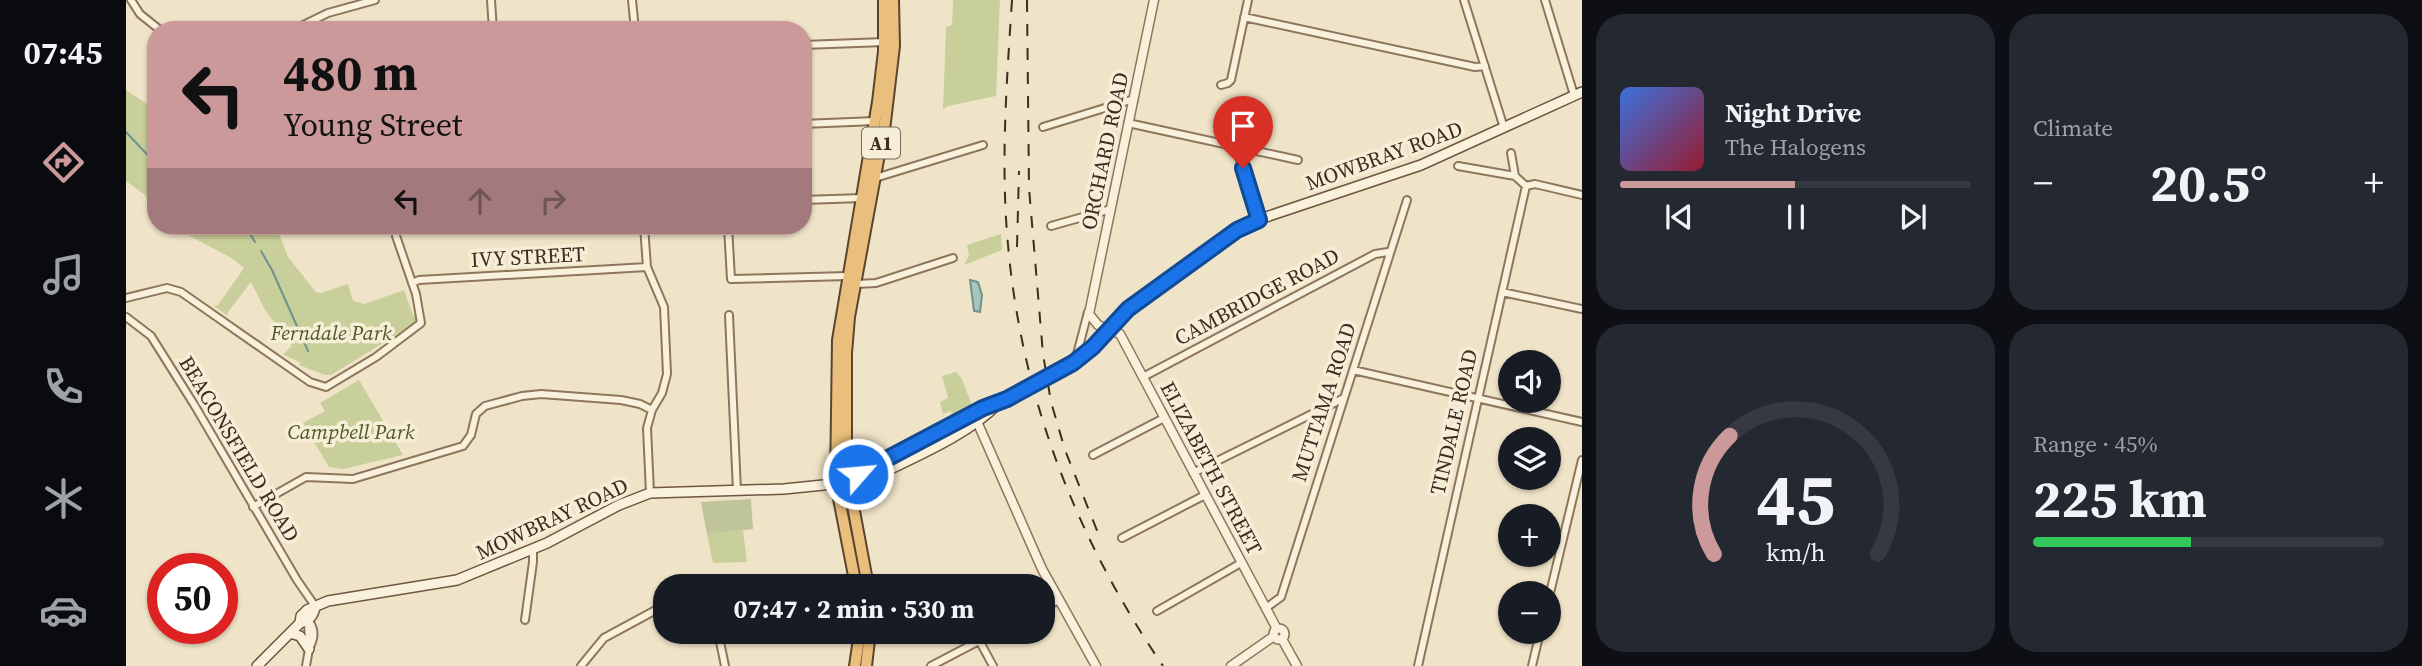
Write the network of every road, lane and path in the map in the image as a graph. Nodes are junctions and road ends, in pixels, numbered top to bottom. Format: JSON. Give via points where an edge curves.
{"nodes":[{"id":1,"x":131,"y":0,"type":"edge"},
{"id":2,"x":373,"y":0,"type":"edge"},
{"id":3,"x":491,"y":0,"type":"edge"},
{"id":4,"x":632,"y":0,"type":"edge"},
{"id":5,"x":884,"y":0,"type":"edge"},
{"id":6,"x":893,"y":0,"type":"edge"},
{"id":7,"x":1154,"y":0,"type":"edge"},
{"id":8,"x":1248,"y":0,"type":"edge"},
{"id":9,"x":1464,"y":0,"type":"edge"},
{"id":10,"x":1545,"y":0,"type":"edge"},
{"id":11,"x":1244,"y":17,"type":"junction"},
{"id":12,"x":148,"y":21,"type":"edge"},
{"id":13,"x":312,"y":21,"type":"edge"},
{"id":14,"x":492,"y":21,"type":"edge"},
{"id":15,"x":634,"y":21,"type":"edge"},
{"id":16,"x":885,"y":42,"type":"junction"},
{"id":17,"x":812,"y":45,"type":"edge"},
{"id":18,"x":1485,"y":66,"type":"junction"},
{"id":19,"x":1221,"y":85,"type":"dead end"},
{"id":20,"x":1578,"y":93,"type":"edge"},
{"id":21,"x":1134,"y":99,"type":"junction"},
{"id":22,"x":875,"y":121,"type":"junction"},
{"id":23,"x":1128,"y":123,"type":"junction"},
{"id":24,"x":812,"y":124,"type":"edge"},
{"id":25,"x":1043,"y":127,"type":"dead end"},
{"id":26,"x":1504,"y":128,"type":"junction"},
{"id":27,"x":984,"y":145,"type":"dead end"},
{"id":28,"x":1237,"y":147,"type":"junction"},
{"id":29,"x":1511,"y":153,"type":"dead end"},
{"id":30,"x":1298,"y":160,"type":"dead end"},
{"id":31,"x":1458,"y":166,"type":"dead end"},
{"id":32,"x":1515,"y":176,"type":"junction"},
{"id":33,"x":875,"y":178,"type":"junction"},
{"id":34,"x":1526,"y":186,"type":"junction"},
{"id":35,"x":1582,"y":195,"type":"edge"},
{"id":36,"x":862,"y":198,"type":"junction"},
{"id":37,"x":812,"y":200,"type":"edge"},
{"id":38,"x":1407,"y":200,"type":"dead end"},
{"id":39,"x":1111,"y":209,"type":"junction"},
{"id":40,"x":1259,"y":220,"type":"junction"},
{"id":41,"x":1051,"y":226,"type":"dead end"},
{"id":42,"x":396,"y":235,"type":"edge"},
{"id":43,"x":645,"y":235,"type":"edge"},
{"id":44,"x":728,"y":235,"type":"edge"},
{"id":45,"x":1388,"y":252,"type":"junction"},
{"id":46,"x":953,"y":258,"type":"dead end"},
{"id":47,"x":647,"y":267,"type":"junction"},
{"id":48,"x":852,"y":280,"type":"junction"},
{"id":49,"x":412,"y":283,"type":"junction"},
{"id":50,"x":1502,"y":292,"type":"junction"},
{"id":51,"x":126,"y":298,"type":"edge"},
{"id":52,"x":1089,"y":309,"type":"junction"},
{"id":53,"x":1582,"y":309,"type":"edge"},
{"id":54,"x":729,"y":315,"type":"dead end"},
{"id":55,"x":126,"y":317,"type":"edge"},
{"id":56,"x":1109,"y":329,"type":"junction"},
{"id":57,"x":1070,"y":365,"type":"junction"},
{"id":58,"x":1353,"y":370,"type":"junction"},
{"id":59,"x":1143,"y":377,"type":"junction"},
{"id":60,"x":1343,"y":398,"type":"junction"},
{"id":61,"x":1477,"y":398,"type":"junction"},
{"id":62,"x":652,"y":410,"type":"junction"},
{"id":63,"x":975,"y":418,"type":"junction"},
{"id":64,"x":1164,"y":418,"type":"junction"},
{"id":65,"x":1582,"y":422,"type":"edge"},
{"id":66,"x":1093,"y":455,"type":"dead end"},
{"id":67,"x":1582,"y":460,"type":"edge"},
{"id":68,"x":1193,"y":473,"type":"junction"},
{"id":69,"x":842,"y":482,"type":"junction"},
{"id":70,"x":737,"y":491,"type":"junction"},
{"id":71,"x":650,"y":493,"type":"junction"},
{"id":72,"x":1205,"y":495,"type":"junction"},
{"id":73,"x":253,"y":507,"type":"junction"},
{"id":74,"x":1122,"y":538,"type":"dead end"},
{"id":75,"x":533,"y":550,"type":"junction"},
{"id":76,"x":1241,"y":563,"type":"junction"},
{"id":77,"x":854,"y":574,"type":"edge"},
{"id":78,"x":865,"y":574,"type":"edge"},
{"id":79,"x":1553,"y":581,"type":"edge"},
{"id":80,"x":1059,"y":600,"type":"junction"},
{"id":81,"x":1055,"y":602,"type":"edge"},
{"id":82,"x":315,"y":606,"type":"junction"},
{"id":83,"x":1266,"y":608,"type":"junction"},
{"id":84,"x":653,"y":611,"type":"edge"},
{"id":85,"x":1157,"y":611,"type":"dead end"},
{"id":86,"x":525,"y":620,"type":"dead end"},
{"id":87,"x":304,"y":621,"type":"junction"},
{"id":88,"x":290,"y":633,"type":"junction"},
{"id":89,"x":1278,"y":634,"type":"junction"},
{"id":90,"x":720,"y":644,"type":"edge"},
{"id":91,"x":858,"y":644,"type":"edge"},
{"id":92,"x":869,"y":644,"type":"edge"},
{"id":93,"x":972,"y":644,"type":"edge"},
{"id":94,"x":981,"y":644,"type":"edge"},
{"id":95,"x":1537,"y":644,"type":"edge"},
{"id":96,"x":309,"y":649,"type":"junction"},
{"id":97,"x":257,"y":666,"type":"edge"},
{"id":98,"x":306,"y":666,"type":"edge"},
{"id":99,"x":581,"y":666,"type":"edge"},
{"id":100,"x":725,"y":666,"type":"edge"},
{"id":101,"x":855,"y":666,"type":"edge"},
{"id":102,"x":866,"y":666,"type":"edge"},
{"id":103,"x":931,"y":666,"type":"edge"},
{"id":104,"x":993,"y":666,"type":"edge"},
{"id":105,"x":1096,"y":666,"type":"edge"},
{"id":106,"x":1231,"y":666,"type":"edge"},
{"id":107,"x":1297,"y":666,"type":"edge"},
{"id":108,"x":1418,"y":666,"type":"edge"},
{"id":109,"x":1532,"y":666,"type":"edge"}],
"edges":[{"from":1,"to":12,"type":"street"},
{"from":2,"to":13,"type":"street"},
{"from":3,"to":14,"type":"street"},
{"from":4,"to":15,"type":"street"},
{"from":5,"to":16,"type":"highway","number":"A1"},
{"from":6,"to":33,"type":"highway","number":"A1","via":[[894,46]]},
{"from":7,"to":21,"type":"street","name":"ORCHARD ROAD"},
{"from":8,"to":11,"type":"street"},
{"from":9,"to":18,"type":"street"},
{"from":10,"to":20,"type":"street"},
{"from":11,"to":18,"type":"street"},
{"from":11,"to":19,"type":"street","via":[[1231,80]]},
{"from":16,"to":17,"type":"street"},
{"from":16,"to":22,"type":"highway","number":"A1"},
{"from":18,"to":26,"type":"street"},
{"from":20,"to":26,"type":"main road","name":"MOWBRAY ROAD"},
{"from":21,"to":23,"type":"street","name":"ORCHARD ROAD"},
{"from":21,"to":25,"type":"street"},
{"from":22,"to":24,"type":"street"},
{"from":22,"to":36,"type":"highway","number":"A1"},
{"from":23,"to":28,"type":"street"},
{"from":23,"to":39,"type":"street","name":"ORCHARD ROAD"},
{"from":26,"to":40,"type":"main road","name":"MOWBRAY ROAD","via":[[1421,165]]},
{"from":27,"to":33,"type":"street"},
{"from":28,"to":30,"type":"street"},
{"from":28,"to":40,"type":"street"},
{"from":29,"to":32,"type":"street"},
{"from":31,"to":32,"type":"street"},
{"from":32,"to":34,"type":"street"},
{"from":33,"to":48,"type":"highway","number":"A1"},
{"from":34,"to":35,"type":"street"},
{"from":34,"to":50,"type":"street","name":"TINDALE ROAD"},
{"from":36,"to":37,"type":"street"},
{"from":36,"to":48,"type":"highway","number":"A1"},
{"from":38,"to":45,"type":"street","name":"MUTTAMA ROAD"},
{"from":39,"to":41,"type":"street"},
{"from":39,"to":52,"type":"street","name":"ORCHARD ROAD"},
{"from":40,"to":56,"type":"main road","name":"MOWBRAY ROAD","via":[[1237,230],[1136,302]]},
{"from":42,"to":49,"type":"street"},
{"from":43,"to":47,"type":"street"},
{"from":44,"to":48,"type":"street","via":[[731,279]]},
{"from":45,"to":58,"type":"street","name":"MUTTAMA ROAD"},
{"from":45,"to":59,"type":"street","name":"CAMBRIDGE ROAD","via":[[1375,254]]},
{"from":46,"to":48,"type":"street","via":[[876,283]]},
{"from":47,"to":49,"type":"street","name":"IVY STREET"},
{"from":47,"to":62,"type":"street","via":[[664,307],[667,374]]},
{"from":48,"to":69,"type":"highway","number":"A1","via":[[838,340]]},
{"from":49,"to":51,"type":"street","via":[[422,317],[419,325],[326,387],[310,382],[176,289]]},
{"from":50,"to":53,"type":"street"},
{"from":50,"to":61,"type":"street","name":"TINDALE ROAD"},
{"from":52,"to":56,"type":"street","via":[[1094,323]]},
{"from":52,"to":57,"type":"street","name":"ORCHARD ROAD","via":[[1079,352]]},
{"from":54,"to":70,"type":"street"},
{"from":55,"to":73,"type":"street","name":"BEACONSFIELD ROAD","via":[[151,336]]},
{"from":56,"to":57,"type":"main road","name":"MOWBRAY ROAD"},
{"from":56,"to":59,"type":"street","name":"ELIZABETH STREET","via":[[1121,334]]},
{"from":57,"to":63,"type":"main road","name":"MOWBRAY ROAD","bridge":true},
{"from":58,"to":60,"type":"street","name":"MUTTAMA ROAD"},
{"from":58,"to":61,"type":"street"},
{"from":59,"to":64,"type":"street","name":"ELIZABETH STREET"},
{"from":60,"to":68,"type":"street"},
{"from":60,"to":83,"type":"street","name":"MUTTAMA ROAD","via":[[1281,597]]},
{"from":61,"to":65,"type":"street"},
{"from":61,"to":108,"type":"street","name":"TINDALE ROAD"},
{"from":62,"to":71,"type":"street","via":[[646,438]]},
{"from":62,"to":73,"type":"street","via":[[621,400],[541,394],[506,400],[476,414],[463,446],[353,479],[306,477]]},
{"from":63,"to":69,"type":"main road","name":"MOWBRAY ROAD"},
{"from":63,"to":80,"type":"street"},
{"from":64,"to":66,"type":"street"},
{"from":64,"to":68,"type":"street","name":"ELIZABETH STREET"},
{"from":67,"to":79,"type":"street"},
{"from":68,"to":72,"type":"street","name":"ELIZABETH STREET"},
{"from":69,"to":70,"type":"main road","name":"MOWBRAY ROAD"},
{"from":69,"to":77,"type":"highway","number":"A1"},
{"from":69,"to":78,"type":"highway","number":"A1"},
{"from":70,"to":71,"type":"main road","name":"MOWBRAY ROAD"},
{"from":71,"to":75,"type":"main road","name":"MOWBRAY ROAD"},
{"from":72,"to":74,"type":"street"},
{"from":72,"to":76,"type":"street","name":"ELIZABETH STREET"},
{"from":73,"to":82,"type":"street","name":"BEACONSFIELD ROAD"},
{"from":75,"to":82,"type":"main road","name":"MOWBRAY ROAD","via":[[457,580]]},
{"from":75,"to":86,"type":"street"},
{"from":76,"to":83,"type":"street","name":"ELIZABETH STREET"},
{"from":76,"to":85,"type":"street"},
{"from":80,"to":81,"type":"street"},
{"from":80,"to":105,"type":"street"},
{"from":82,"to":87,"type":"main road","via":[[301,616]]},
{"from":83,"to":89,"type":"street","name":"ELIZABETH STREET"},
{"from":84,"to":99,"type":"street","via":[[604,638]]},
{"from":87,"to":88,"type":"main road"},
{"from":87,"to":96,"type":"street","via":[[313,628]]},
{"from":88,"to":96,"type":"main road","via":[[300,636]]},
{"from":88,"to":97,"type":"main road"},
{"from":89,"to":106,"type":"street"},
{"from":89,"to":107,"type":"street","name":"ELIZABETH STREET"},
{"from":90,"to":100,"type":"street"},
{"from":91,"to":101,"type":"highway"},
{"from":92,"to":102,"type":"highway"},
{"from":93,"to":103,"type":"street"},
{"from":94,"to":104,"type":"street"},
{"from":95,"to":109,"type":"street"},
{"from":96,"to":98,"type":"street"}]}
